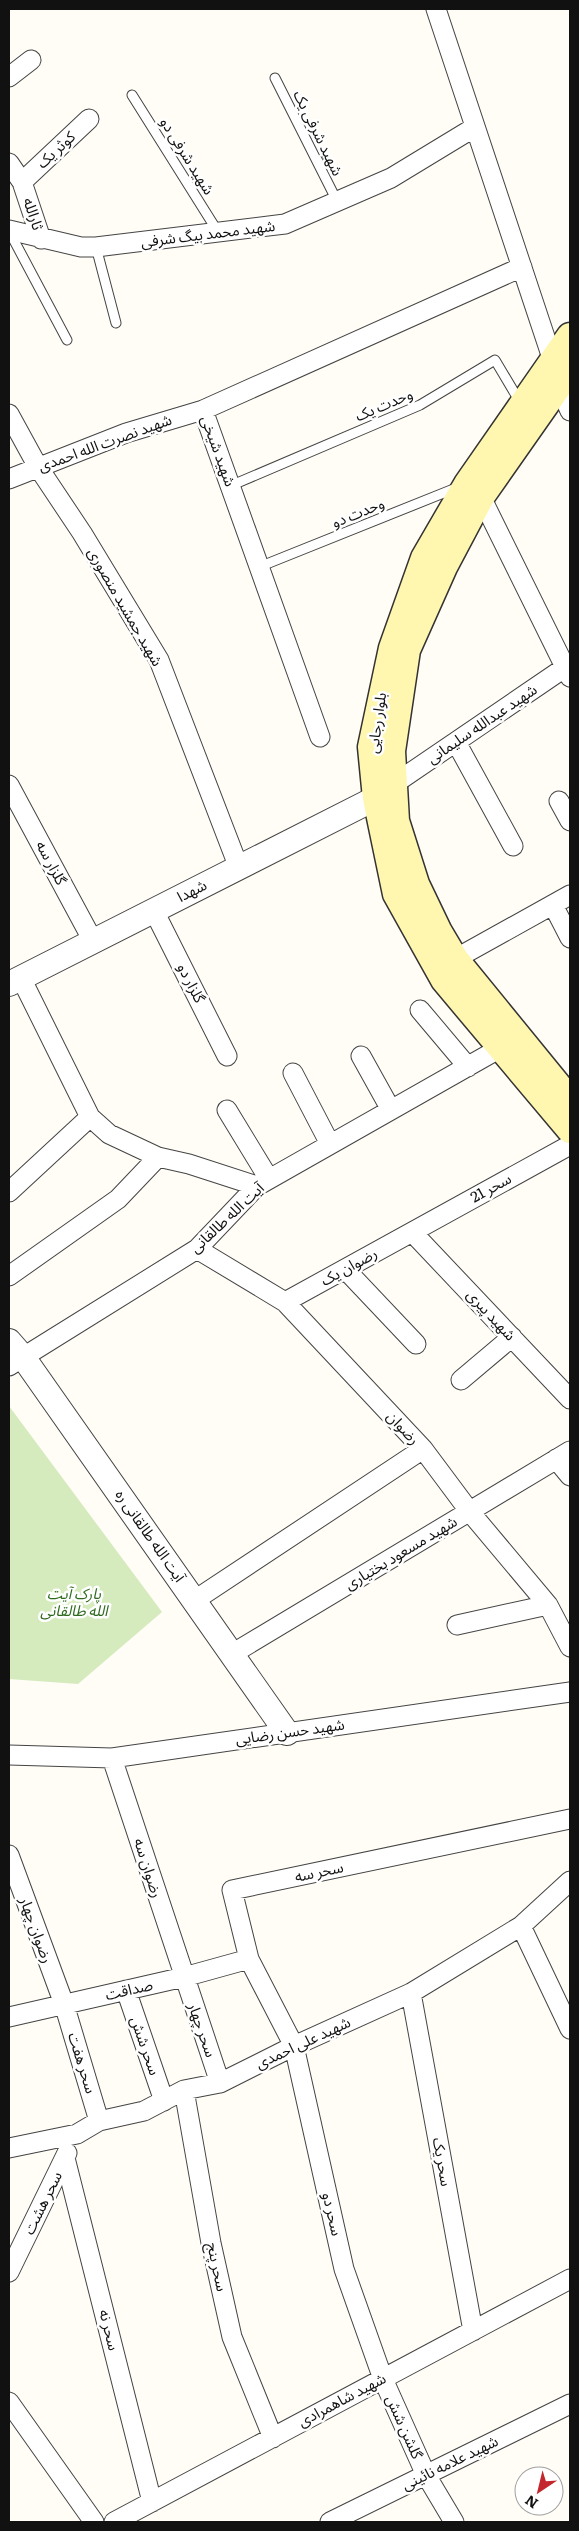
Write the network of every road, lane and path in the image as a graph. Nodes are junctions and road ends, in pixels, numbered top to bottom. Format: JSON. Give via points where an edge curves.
{"nodes":[{"id":1,"x":436,"y":9,"type":"edge"},
{"id":2,"x":31,"y":60,"type":"dead end"},
{"id":3,"x":9,"y":77,"type":"edge"},
{"id":4,"x":275,"y":78,"type":"dead end"},
{"id":5,"x":132,"y":95,"type":"dead end"},
{"id":6,"x":89,"y":119,"type":"dead end"},
{"id":7,"x":475,"y":127,"type":"junction"},
{"id":8,"x":9,"y":163,"type":"edge"},
{"id":9,"x":22,"y":182,"type":"junction"},
{"id":10,"x":337,"y":201,"type":"junction"},
{"id":11,"x":9,"y":231,"type":"edge"},
{"id":12,"x":218,"y":232,"type":"junction"},
{"id":13,"x":41,"y":239,"type":"junction"},
{"id":14,"x":96,"y":247,"type":"junction"},
{"id":15,"x":522,"y":266,"type":"junction"},
{"id":16,"x":116,"y":322,"type":"dead end"},
{"id":17,"x":570,"y":336,"type":"edge"},
{"id":18,"x":67,"y":340,"type":"dead end"},
{"id":19,"x":561,"y":372,"type":"edge"},
{"id":20,"x":522,"y":406,"type":"junction"},
{"id":21,"x":203,"y":410,"type":"junction"},
{"id":22,"x":570,"y":411,"type":"edge"},
{"id":23,"x":9,"y":414,"type":"edge"},
{"id":24,"x":38,"y":467,"type":"junction"},
{"id":25,"x":9,"y":479,"type":"edge"},
{"id":26,"x":230,"y":486,"type":"junction"},
{"id":27,"x":474,"y":490,"type":"junction"},
{"id":28,"x":259,"y":567,"type":"junction"},
{"id":29,"x":568,"y":670,"type":"edge"},
{"id":30,"x":320,"y":737,"type":"dead end"},
{"id":31,"x":456,"y":742,"type":"junction"},
{"id":32,"x":9,"y":785,"type":"edge"},
{"id":33,"x":385,"y":791,"type":"junction"},
{"id":34,"x":559,"y":801,"type":"dead end"},
{"id":35,"x":570,"y":821,"type":"edge"},
{"id":36,"x":513,"y":846,"type":"dead end"},
{"id":37,"x":239,"y":868,"type":"junction"},
{"id":38,"x":570,"y":895,"type":"edge"},
{"id":39,"x":553,"y":905,"type":"junction"},
{"id":40,"x":154,"y":910,"type":"junction"},
{"id":41,"x":570,"y":938,"type":"edge"},
{"id":42,"x":93,"y":941,"type":"junction"},
{"id":43,"x":455,"y":959,"type":"junction"},
{"id":44,"x":15,"y":981,"type":"edge"},
{"id":45,"x":420,"y":1010,"type":"dead end"},
{"id":46,"x":502,"y":1047,"type":"junction"},
{"id":47,"x":227,"y":1056,"type":"dead end"},
{"id":48,"x":361,"y":1056,"type":"dead end"},
{"id":49,"x":468,"y":1067,"type":"junction"},
{"id":50,"x":293,"y":1073,"type":"dead end"},
{"id":51,"x":570,"y":1100,"type":"edge"},
{"id":52,"x":227,"y":1110,"type":"dead end"},
{"id":53,"x":391,"y":1110,"type":"junction"},
{"id":54,"x":90,"y":1117,"type":"junction"},
{"id":55,"x":570,"y":1130,"type":"edge"},
{"id":56,"x":330,"y":1144,"type":"junction"},
{"id":57,"x":570,"y":1145,"type":"edge"},
{"id":58,"x":158,"y":1157,"type":"junction"},
{"id":59,"x":263,"y":1182,"type":"junction"},
{"id":60,"x":9,"y":1192,"type":"edge"},
{"id":61,"x":412,"y":1232,"type":"junction"},
{"id":62,"x":196,"y":1249,"type":"junction"},
{"id":63,"x":345,"y":1269,"type":"junction"},
{"id":64,"x":9,"y":1276,"type":"edge"},
{"id":65,"x":285,"y":1302,"type":"junction"},
{"id":66,"x":512,"y":1337,"type":"junction"},
{"id":67,"x":416,"y":1344,"type":"dead end"},
{"id":68,"x":13,"y":1355,"type":"edge"},
{"id":69,"x":461,"y":1380,"type":"dead end"},
{"id":70,"x":570,"y":1399,"type":"edge"},
{"id":71,"x":423,"y":1449,"type":"junction"},
{"id":72,"x":563,"y":1455,"type":"edge"},
{"id":73,"x":570,"y":1476,"type":"edge"},
{"id":74,"x":470,"y":1512,"type":"junction"},
{"id":75,"x":195,"y":1600,"type":"junction"},
{"id":76,"x":548,"y":1605,"type":"junction"},
{"id":77,"x":457,"y":1625,"type":"dead end"},
{"id":78,"x":570,"y":1647,"type":"edge"},
{"id":79,"x":232,"y":1654,"type":"junction"},
{"id":80,"x":570,"y":1692,"type":"edge"},
{"id":81,"x":287,"y":1733,"type":"junction"},
{"id":82,"x":9,"y":1755,"type":"edge"},
{"id":83,"x":112,"y":1758,"type":"junction"},
{"id":84,"x":570,"y":1819,"type":"edge"},
{"id":85,"x":9,"y":1855,"type":"edge"},
{"id":86,"x":570,"y":1881,"type":"edge"},
{"id":87,"x":521,"y":1926,"type":"junction"},
{"id":88,"x":249,"y":1959,"type":"junction"},
{"id":89,"x":184,"y":1977,"type":"junction"},
{"id":90,"x":126,"y":1990,"type":"junction"},
{"id":91,"x":411,"y":1993,"type":"junction"},
{"id":92,"x":64,"y":2004,"type":"junction"},
{"id":93,"x":9,"y":2017,"type":"edge"},
{"id":94,"x":570,"y":2029,"type":"edge"},
{"id":95,"x":294,"y":2046,"type":"junction"},
{"id":96,"x":220,"y":2083,"type":"junction"},
{"id":97,"x":184,"y":2090,"type":"junction"},
{"id":98,"x":164,"y":2101,"type":"junction"},
{"id":99,"x":99,"y":2121,"type":"junction"},
{"id":100,"x":77,"y":2134,"type":"junction"},
{"id":101,"x":9,"y":2148,"type":"edge"},
{"id":102,"x":65,"y":2158,"type":"junction"},
{"id":103,"x":9,"y":2272,"type":"edge"},
{"id":104,"x":570,"y":2278,"type":"edge"},
{"id":105,"x":473,"y":2331,"type":"junction"},
{"id":106,"x":383,"y":2379,"type":"junction"},
{"id":107,"x":9,"y":2402,"type":"edge"},
{"id":108,"x":569,"y":2408,"type":"edge"},
{"id":109,"x":273,"y":2438,"type":"junction"},
{"id":110,"x":426,"y":2475,"type":"junction"},
{"id":111,"x":152,"y":2502,"type":"junction"},
{"id":112,"x":94,"y":2522,"type":"edge"},
{"id":113,"x":114,"y":2522,"type":"edge"},
{"id":114,"x":330,"y":2522,"type":"edge"},
{"id":115,"x":454,"y":2522,"type":"edge"}],
"edges":[{"from":1,"to":7,"type":"street"},
{"from":2,"to":3,"type":"street"},
{"from":4,"to":10,"type":"lane","name":"شهید شرفی یک"},
{"from":5,"to":12,"type":"lane","name":"شهید شرفی دو"},
{"from":6,"to":9,"type":"street","name":"کوثر یک"},
{"from":7,"to":10,"type":"street","name":"شهید محمد بیگ شرفی","via":[[391,178]]},
{"from":7,"to":15,"type":"street"},
{"from":8,"to":9,"type":"street","name":"ثارالله"},
{"from":9,"to":13,"type":"street","name":"ثارالله"},
{"from":10,"to":12,"type":"street","name":"شهید محمد بیگ شرفی","via":[[285,224]]},
{"from":11,"to":13,"type":"street","name":"شهید محمد بیگ شرفی"},
{"from":11,"to":18,"type":"lane"},
{"from":12,"to":14,"type":"street","name":"شهید محمد بیگ شرفی"},
{"from":13,"to":14,"type":"street","name":"شهید محمد بیگ شرفی"},
{"from":14,"to":16,"type":"lane"},
{"from":15,"to":19,"type":"street"},
{"from":15,"to":21,"type":"street","name":"شهید شیخی"},
{"from":17,"to":19,"type":"main road","name":"بلوار رجایی"},
{"from":19,"to":20,"type":"main road","name":"بلوار رجایی"},
{"from":19,"to":22,"type":"street"},
{"from":19,"to":27,"type":"main road","name":"بلوار رجایی"},
{"from":20,"to":26,"type":"lane","name":"وحدت یک","via":[[495,360],[420,405]]},
{"from":20,"to":27,"type":"main road","name":"بلوار رجایی"},
{"from":21,"to":24,"type":"street","name":"شهید نصرت الله احمدی","via":[[126,433]]},
{"from":21,"to":26,"type":"street","name":"شهید شیخی"},
{"from":23,"to":24,"type":"street","name":"شهید جمشید منصوری"},
{"from":24,"to":25,"type":"street","name":"شهید نصرت الله احمدی"},
{"from":24,"to":37,"type":"street","name":"شهید جمشید منصوری","via":[[159,660]]},
{"from":26,"to":28,"type":"street","name":"شهید شیخی"},
{"from":27,"to":28,"type":"lane","name":"وحدت دو"},
{"from":27,"to":29,"type":"street"},
{"from":27,"to":33,"type":"main road","name":"بلوار رجایی","via":[[444,567],[406,650]]},
{"from":28,"to":30,"type":"street","name":"شهید شیخی"},
{"from":29,"to":31,"type":"street","name":"شهید عبدالله سلیمانی"},
{"from":31,"to":33,"type":"street","name":"شهید عبدالله سلیمانی"},
{"from":31,"to":36,"type":"street"},
{"from":32,"to":42,"type":"street","name":"گلزار سه"},
{"from":33,"to":37,"type":"street","name":"شهدا"},
{"from":33,"to":43,"type":"main road","name":"بلوار رجایی","via":[[416,884]]},
{"from":33,"to":46,"type":"main road","name":"بلوار رجایی","via":[[396,894],[444,980]]},
{"from":34,"to":35,"type":"street"},
{"from":37,"to":40,"type":"street","name":"شهدا"},
{"from":38,"to":39,"type":"street"},
{"from":39,"to":41,"type":"street"},
{"from":39,"to":43,"type":"street"},
{"from":40,"to":42,"type":"street","name":"شهدا"},
{"from":40,"to":47,"type":"street","name":"گلزار دو"},
{"from":42,"to":44,"type":"street","name":"شهدا"},
{"from":43,"to":51,"type":"main road","name":"بلوار رجایی"},
{"from":44,"to":54,"type":"street"},
{"from":45,"to":49,"type":"street"},
{"from":46,"to":49,"type":"street","name":"آیت الله طالقانی"},
{"from":46,"to":55,"type":"main road","name":"بلوار رجایی"},
{"from":48,"to":53,"type":"street"},
{"from":49,"to":53,"type":"street","name":"آیت الله طالقانی"},
{"from":50,"to":56,"type":"street"},
{"from":52,"to":59,"type":"street"},
{"from":53,"to":56,"type":"street","name":"آیت الله طالقانی"},
{"from":54,"to":58,"type":"street","via":[[109,1134]]},
{"from":54,"to":60,"type":"street"},
{"from":56,"to":59,"type":"street","name":"آیت الله طالقانی"},
{"from":57,"to":61,"type":"street","name":"سحر 21"},
{"from":58,"to":59,"type":"street"},
{"from":58,"to":64,"type":"street","via":[[118,1198]]},
{"from":59,"to":62,"type":"street","name":"آیت الله طالقانی"},
{"from":61,"to":63,"type":"street","name":"رضوان یک"},
{"from":61,"to":66,"type":"street","name":"شهید پیری"},
{"from":62,"to":65,"type":"street","name":"رضوان"},
{"from":62,"to":68,"type":"street","name":"آیت الله طالقانی"},
{"from":63,"to":65,"type":"street","name":"رضوان یک"},
{"from":63,"to":67,"type":"street"},
{"from":65,"to":71,"type":"street","name":"رضوان"},
{"from":66,"to":69,"type":"street"},
{"from":66,"to":70,"type":"street","name":"شهید پیری"},
{"from":68,"to":75,"type":"street","name":"آیت الله طالقانی ره"},
{"from":71,"to":74,"type":"street","name":"رضوان"},
{"from":71,"to":75,"type":"street"},
{"from":72,"to":73,"type":"street"},
{"from":72,"to":74,"type":"street","name":"شهید مسعود بختیاری"},
{"from":74,"to":76,"type":"street","name":"رضوان"},
{"from":74,"to":79,"type":"street","name":"شهید مسعود بختیاری"},
{"from":75,"to":79,"type":"street","name":"آیت الله طالقانی ره"},
{"from":76,"to":77,"type":"street"},
{"from":76,"to":78,"type":"street","name":"رضوان"},
{"from":79,"to":81,"type":"street","name":"آیت الله طالقانی ره"},
{"from":80,"to":81,"type":"street","name":"شهید حسن رضایی"},
{"from":81,"to":83,"type":"street","name":"شهید حسن رضایی"},
{"from":82,"to":83,"type":"street","name":"شهید حسن رضایی"},
{"from":83,"to":89,"type":"street","name":"رضوان سه"},
{"from":84,"to":88,"type":"street","name":"سحر سه","via":[[232,1890]]},
{"from":85,"to":92,"type":"street","name":"رضوان چهار"},
{"from":86,"to":87,"type":"street","name":"شهید علی احمدی"},
{"from":87,"to":91,"type":"street","name":"شهید علی احمدی"},
{"from":87,"to":94,"type":"street"},
{"from":88,"to":89,"type":"street","name":"صداقت"},
{"from":88,"to":95,"type":"street","name":"سحر سه"},
{"from":89,"to":90,"type":"street","name":"صداقت"},
{"from":89,"to":96,"type":"street","name":"سحر چهار"},
{"from":90,"to":92,"type":"street","name":"صداقت"},
{"from":90,"to":98,"type":"street","name":"سحر شش"},
{"from":91,"to":95,"type":"street","name":"شهید علی احمدی"},
{"from":91,"to":105,"type":"street","name":"سحر یک"},
{"from":92,"to":93,"type":"street","name":"صداقت"},
{"from":92,"to":99,"type":"street","name":"سحر هفت"},
{"from":95,"to":96,"type":"street","name":"شهید علی احمدی"},
{"from":95,"to":106,"type":"street","name":"سحر دو","via":[[344,2270]]},
{"from":96,"to":97,"type":"street","name":"شهید علی احمدی"},
{"from":97,"to":98,"type":"street","name":"شهید علی احمدی"},
{"from":97,"to":109,"type":"street","name":"سحر پنج","via":[[211,2243],[232,2338]]},
{"from":98,"to":99,"type":"street","name":"شهید علی احمدی","via":[[144,2111]]},
{"from":99,"to":100,"type":"street","name":"شهید علی احمدی"},
{"from":100,"to":101,"type":"street","name":"شهید علی احمدی"},
{"from":100,"to":102,"type":"street","name":"سحر هشت"},
{"from":102,"to":103,"type":"street","name":"سحر هشت"},
{"from":102,"to":111,"type":"street","name":"سحر نه"},
{"from":104,"to":105,"type":"street","name":"شهید شاهمرادی"},
{"from":105,"to":106,"type":"street","name":"شهید شاهمرادی"},
{"from":106,"to":109,"type":"street","name":"شهید شاهمرادی"},
{"from":106,"to":110,"type":"street","name":"گلشن شش"},
{"from":107,"to":112,"type":"street"},
{"from":108,"to":110,"type":"street","name":"شهید علامه‌ نائینی"},
{"from":109,"to":111,"type":"street","name":"شهید شاهمرادی"},
{"from":110,"to":114,"type":"street","name":"شهید علامه‌ نائینی"},
{"from":110,"to":115,"type":"street","name":"گلشن شش"},
{"from":111,"to":113,"type":"street","name":"شهید شاهمرادی"}]}
